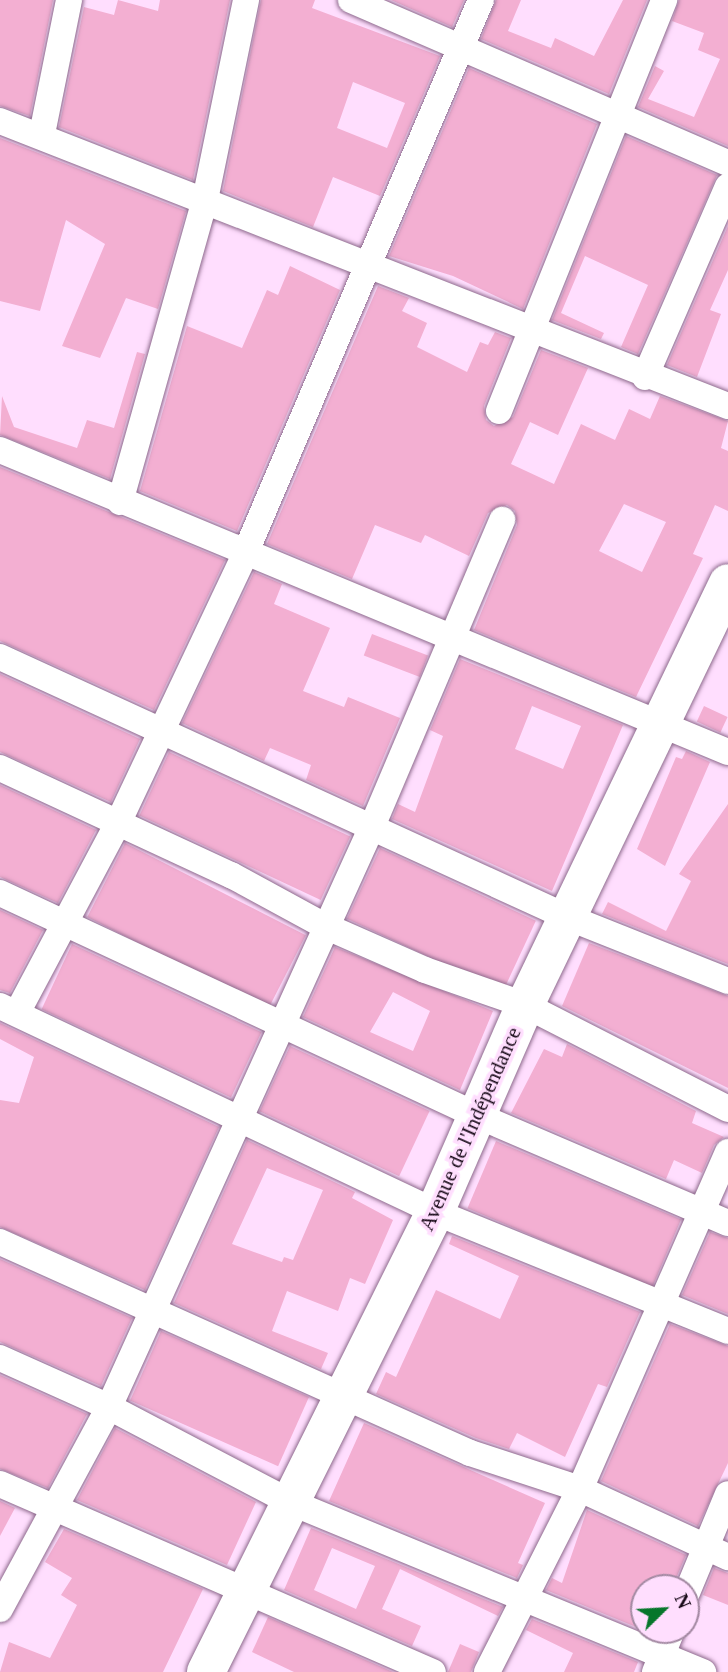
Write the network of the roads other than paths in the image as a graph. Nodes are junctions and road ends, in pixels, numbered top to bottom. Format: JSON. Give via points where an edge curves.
{"nodes":[{"id":1,"x":69,"y":0,"type":"edge"},
{"id":2,"x":246,"y":0,"type":"edge"},
{"id":3,"x":351,"y":0,"type":"edge"},
{"id":4,"x":481,"y":0,"type":"edge"},
{"id":5,"x":664,"y":0,"type":"edge"},
{"id":6,"x":462,"y":47,"type":"junction"},
{"id":7,"x":615,"y":117,"type":"junction"},
{"id":8,"x":0,"y":121,"type":"edge"},
{"id":9,"x":42,"y":134,"type":"junction"},
{"id":10,"x":728,"y":163,"type":"edge"},
{"id":11,"x":728,"y":186,"type":"edge"},
{"id":12,"x":205,"y":200,"type":"junction"},
{"id":13,"x":370,"y":262,"type":"junction"},
{"id":14,"x":532,"y":330,"type":"junction"},
{"id":15,"x":645,"y":377,"type":"junction"},
{"id":16,"x":728,"y":406,"type":"edge"},
{"id":17,"x":499,"y":411,"type":"dead end"},
{"id":18,"x":0,"y":450,"type":"edge"},
{"id":19,"x":120,"y":502,"type":"junction"},
{"id":20,"x":502,"y":520,"type":"dead end"},
{"id":21,"x":246,"y":554,"type":"junction"},
{"id":22,"x":728,"y":583,"type":"edge"},
{"id":23,"x":452,"y":636,"type":"junction"},
{"id":24,"x":0,"y":657,"type":"edge"},
{"id":25,"x":663,"y":725,"type":"junction"},
{"id":26,"x":161,"y":735,"type":"junction"},
{"id":27,"x":728,"y":752,"type":"edge"},
{"id":28,"x":0,"y":768,"type":"edge"},
{"id":29,"x":118,"y":821,"type":"junction"},
{"id":30,"x":371,"y":829,"type":"junction"},
{"id":31,"x":0,"y":893,"type":"edge"},
{"id":32,"x":567,"y":917,"type":"junction"},
{"id":33,"x":66,"y":924,"type":"junction"},
{"id":34,"x":325,"y":926,"type":"junction"},
{"id":35,"x":728,"y":981,"type":"edge"},
{"id":36,"x":525,"y":1005,"type":"junction"},
{"id":37,"x":9,"y":1009,"type":"edge"},
{"id":38,"x":283,"y":1020,"type":"junction"},
{"id":39,"x":728,"y":1109,"type":"edge"},
{"id":40,"x":476,"y":1115,"type":"junction"},
{"id":41,"x":242,"y":1116,"type":"junction"},
{"id":42,"x":728,"y":1152,"type":"edge"},
{"id":43,"x":435,"y":1212,"type":"junction"},
{"id":44,"x":702,"y":1215,"type":"junction"},
{"id":45,"x":728,"y":1223,"type":"edge"},
{"id":46,"x":0,"y":1242,"type":"edge"},
{"id":47,"x":664,"y":1303,"type":"junction"},
{"id":48,"x":152,"y":1308,"type":"junction"},
{"id":49,"x":728,"y":1331,"type":"edge"},
{"id":50,"x":0,"y":1358,"type":"edge"},
{"id":51,"x":346,"y":1393,"type":"junction"},
{"id":52,"x":109,"y":1407,"type":"junction"},
{"id":53,"x":0,"y":1484,"type":"edge"},
{"id":54,"x":580,"y":1489,"type":"junction"},
{"id":55,"x":728,"y":1494,"type":"edge"},
{"id":56,"x":290,"y":1502,"type":"junction"},
{"id":57,"x":54,"y":1504,"type":"junction"},
{"id":58,"x":716,"y":1552,"type":"edge"},
{"id":59,"x":700,"y":1575,"type":"edge"},
{"id":60,"x":244,"y":1594,"type":"junction"},
{"id":61,"x":522,"y":1597,"type":"junction"},
{"id":62,"x":0,"y":1609,"type":"edge"},
{"id":63,"x":663,"y":1652,"type":"edge"},
{"id":64,"x":206,"y":1672,"type":"edge"},
{"id":65,"x":433,"y":1672,"type":"edge"},
{"id":66,"x":487,"y":1672,"type":"edge"},
{"id":67,"x":703,"y":1672,"type":"edge"}],
"edges":[{"from":1,"to":9,"type":"street"},
{"from":2,"to":12,"type":"street"},
{"from":3,"to":6,"type":"street"},
{"from":4,"to":6,"type":"street"},
{"from":5,"to":7,"type":"street"},
{"from":6,"to":7,"type":"street"},
{"from":6,"to":13,"type":"street"},
{"from":7,"to":10,"type":"street"},
{"from":7,"to":14,"type":"street"},
{"from":8,"to":9,"type":"street"},
{"from":9,"to":12,"type":"street"},
{"from":11,"to":15,"type":"street"},
{"from":12,"to":13,"type":"street"},
{"from":12,"to":19,"type":"street"},
{"from":13,"to":14,"type":"street"},
{"from":13,"to":21,"type":"street"},
{"from":14,"to":15,"type":"street"},
{"from":14,"to":17,"type":"street"},
{"from":15,"to":16,"type":"street"},
{"from":18,"to":19,"type":"street"},
{"from":19,"to":21,"type":"street"},
{"from":20,"to":23,"type":"street"},
{"from":21,"to":23,"type":"street"},
{"from":21,"to":26,"type":"street"},
{"from":22,"to":25,"type":"main road","name":"Avenue de l'Indépendance"},
{"from":23,"to":25,"type":"street"},
{"from":23,"to":30,"type":"street"},
{"from":24,"to":26,"type":"street"},
{"from":25,"to":27,"type":"street"},
{"from":25,"to":32,"type":"main road","name":"Avenue de l'Indépendance"},
{"from":26,"to":29,"type":"street"},
{"from":26,"to":30,"type":"street"},
{"from":28,"to":29,"type":"street"},
{"from":29,"to":33,"type":"street"},
{"from":29,"to":34,"type":"street"},
{"from":30,"to":32,"type":"street"},
{"from":30,"to":34,"type":"street"},
{"from":31,"to":33,"type":"street"},
{"from":32,"to":35,"type":"street"},
{"from":32,"to":36,"type":"main road","name":"Avenue de l'Indépendance"},
{"from":33,"to":37,"type":"street"},
{"from":33,"to":38,"type":"street"},
{"from":34,"to":36,"type":"street","via":[[425,970]]},
{"from":34,"to":38,"type":"street"},
{"from":36,"to":39,"type":"street"},
{"from":36,"to":40,"type":"main road","name":"Avenue de l'Indépendance"},
{"from":37,"to":41,"type":"street"},
{"from":38,"to":40,"type":"street"},
{"from":38,"to":41,"type":"street"},
{"from":40,"to":43,"type":"main road","name":"Avenue de l'Indépendance"},
{"from":40,"to":44,"type":"street"},
{"from":41,"to":43,"type":"street"},
{"from":41,"to":48,"type":"street"},
{"from":42,"to":44,"type":"street"},
{"from":43,"to":47,"type":"street"},
{"from":43,"to":51,"type":"main road","name":"Avenue de l'Indépendance"},
{"from":44,"to":45,"type":"street"},
{"from":44,"to":47,"type":"street"},
{"from":46,"to":48,"type":"street"},
{"from":47,"to":49,"type":"street"},
{"from":47,"to":54,"type":"street"},
{"from":48,"to":51,"type":"street"},
{"from":48,"to":52,"type":"street"},
{"from":50,"to":52,"type":"street"},
{"from":51,"to":54,"type":"street","via":[[470,1453]]},
{"from":51,"to":56,"type":"main road","name":"Avenue de l'Indépendance"},
{"from":52,"to":56,"type":"street"},
{"from":52,"to":57,"type":"street"},
{"from":53,"to":57,"type":"street"},
{"from":54,"to":58,"type":"street"},
{"from":54,"to":61,"type":"street"},
{"from":55,"to":58,"type":"street"},
{"from":56,"to":60,"type":"main road","name":"Avenue de l'Indépendance"},
{"from":56,"to":61,"type":"street"},
{"from":57,"to":60,"type":"street"},
{"from":57,"to":62,"type":"street"},
{"from":58,"to":59,"type":"street"},
{"from":60,"to":64,"type":"main road","name":"Avenue de l'Indépendance"},
{"from":60,"to":65,"type":"street"},
{"from":61,"to":63,"type":"street"},
{"from":61,"to":66,"type":"street"},
{"from":63,"to":67,"type":"street"}]}
